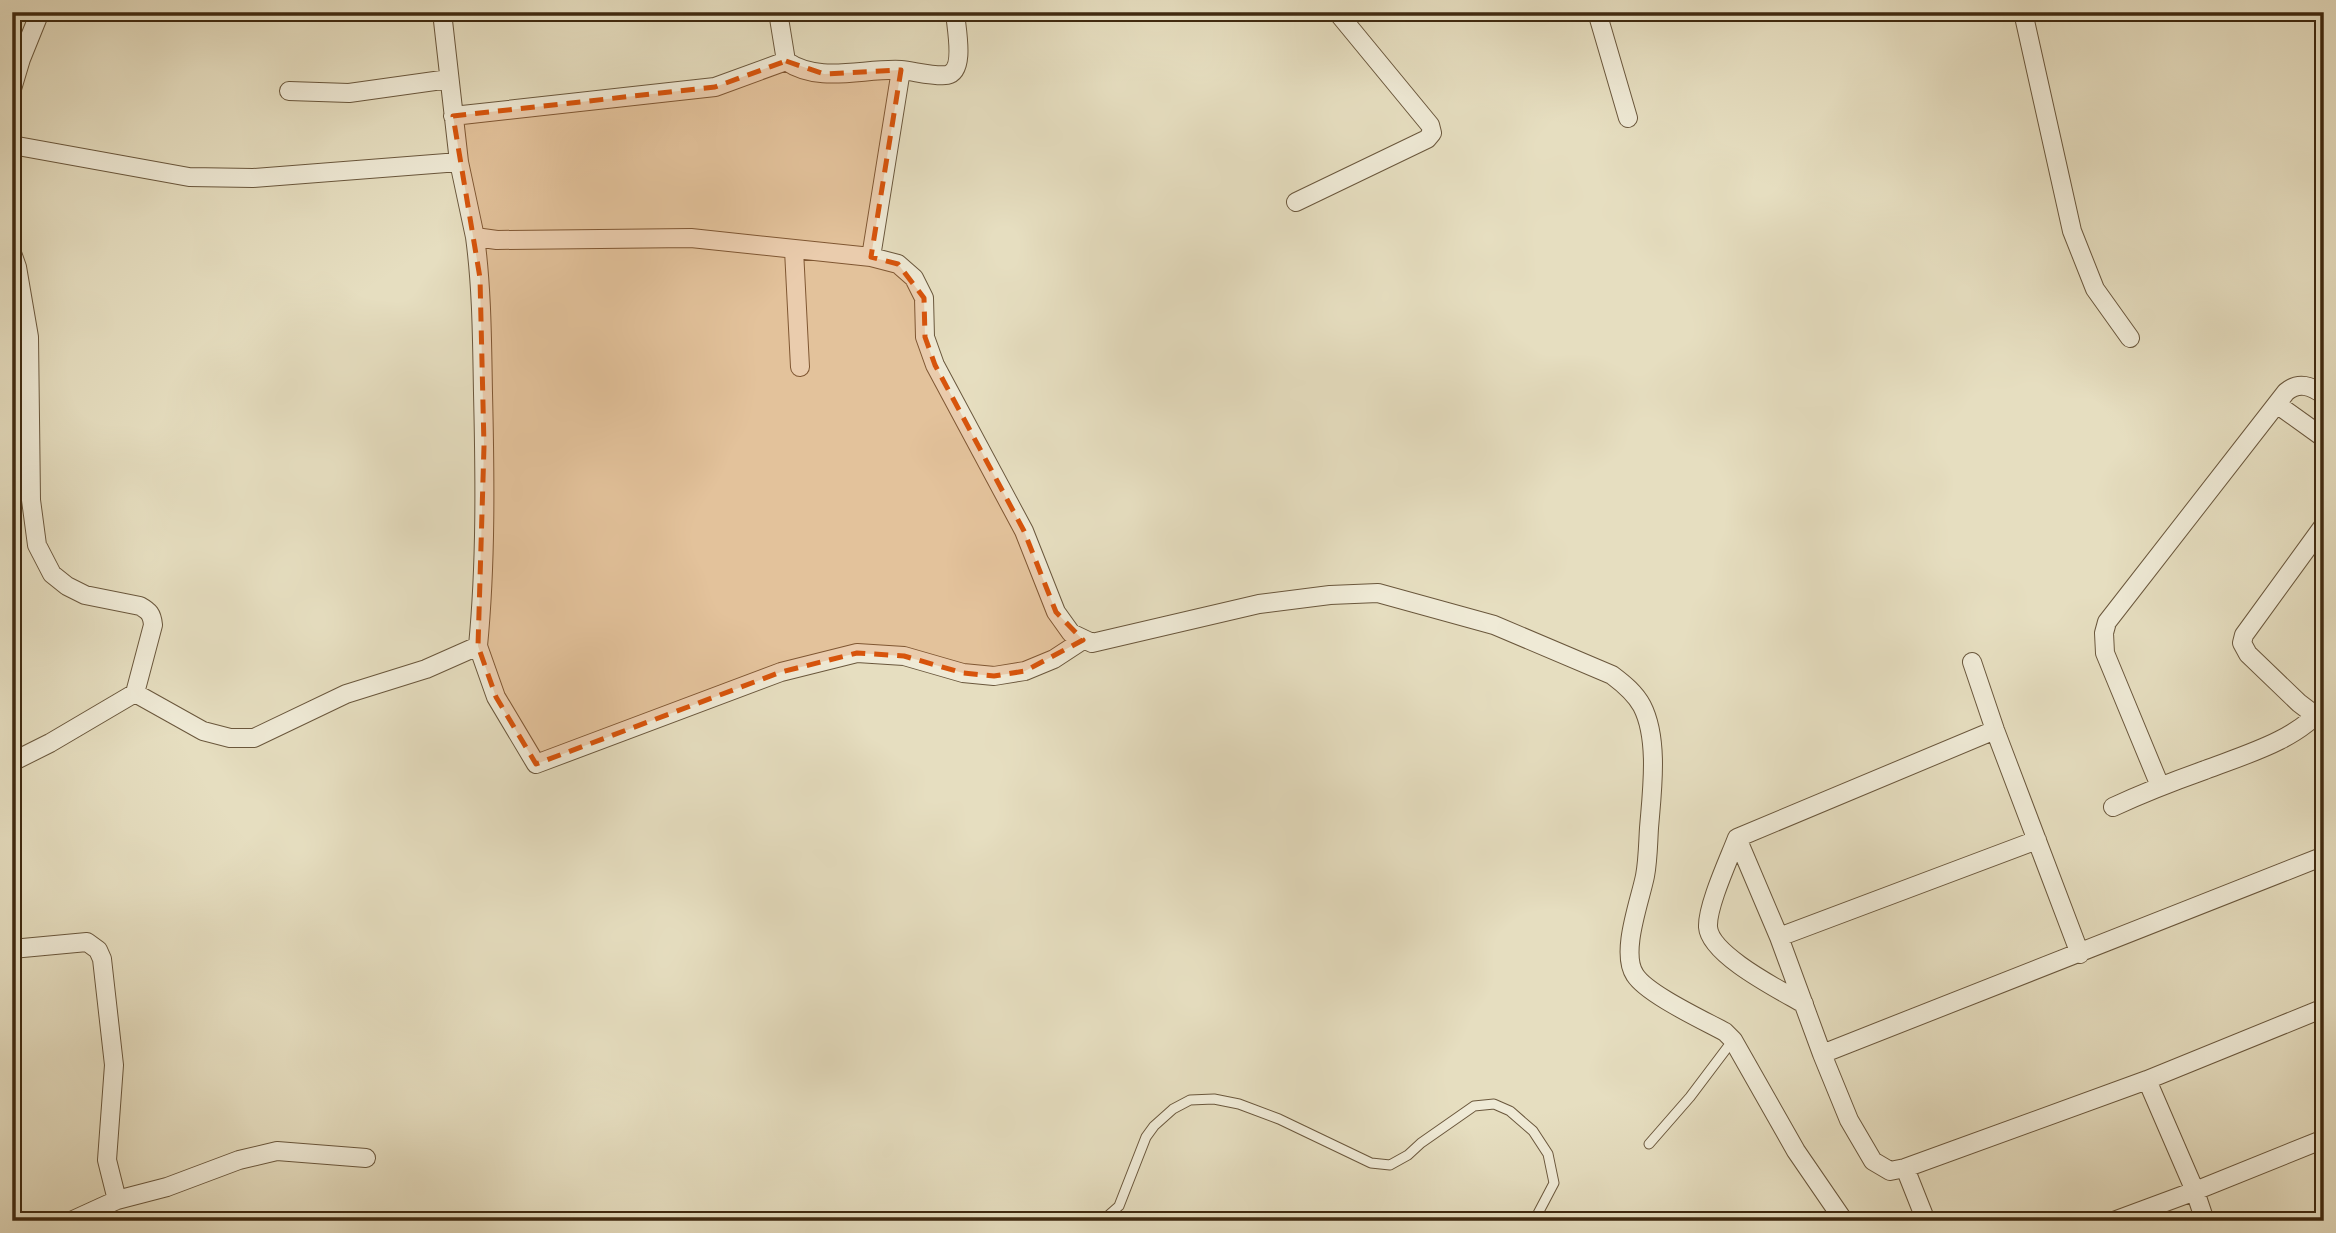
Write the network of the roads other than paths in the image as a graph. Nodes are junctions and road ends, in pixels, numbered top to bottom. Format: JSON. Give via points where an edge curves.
{"nodes":[{"id":1,"x":40,"y":12,"type":"edge"},
{"id":2,"x":442,"y":12,"type":"edge"},
{"id":3,"x":778,"y":12,"type":"edge"},
{"id":4,"x":955,"y":12,"type":"edge"},
{"id":5,"x":1337,"y":12,"type":"edge"},
{"id":6,"x":1597,"y":12,"type":"edge"},
{"id":7,"x":2023,"y":12,"type":"edge"},
{"id":8,"x":786,"y":61,"type":"junction"},
{"id":9,"x":901,"y":70,"type":"junction"},
{"id":10,"x":449,"y":79,"type":"junction"},
{"id":11,"x":12,"y":89,"type":"edge"},
{"id":12,"x":289,"y":91,"type":"dead end"},
{"id":13,"x":453,"y":116,"type":"junction"},
{"id":14,"x":1628,"y":118,"type":"dead end"},
{"id":15,"x":12,"y":145,"type":"edge"},
{"id":16,"x":459,"y":162,"type":"junction"},
{"id":17,"x":1296,"y":202,"type":"dead end"},
{"id":18,"x":475,"y":237,"type":"junction"},
{"id":19,"x":794,"y":250,"type":"junction"},
{"id":20,"x":12,"y":253,"type":"edge"},
{"id":21,"x":871,"y":257,"type":"junction"},
{"id":22,"x":2130,"y":338,"type":"dead end"},
{"id":23,"x":800,"y":367,"type":"dead end"},
{"id":24,"x":2324,"y":395,"type":"edge"},
{"id":25,"x":2278,"y":405,"type":"junction"},
{"id":26,"x":2324,"y":438,"type":"edge"},
{"id":27,"x":2324,"y":524,"type":"edge"},
{"id":28,"x":1083,"y":640,"type":"junction"},
{"id":29,"x":478,"y":646,"type":"junction"},
{"id":30,"x":1972,"y":662,"type":"dead end"},
{"id":31,"x":135,"y":693,"type":"junction"},
{"id":32,"x":2321,"y":715,"type":"edge"},
{"id":33,"x":1996,"y":730,"type":"junction"},
{"id":34,"x":12,"y":762,"type":"edge"},
{"id":35,"x":2160,"y":786,"type":"junction"},
{"id":36,"x":2113,"y":807,"type":"dead end"},
{"id":37,"x":1737,"y":838,"type":"junction"},
{"id":38,"x":2037,"y":840,"type":"junction"},
{"id":39,"x":2324,"y":856,"type":"edge"},
{"id":40,"x":1779,"y":937,"type":"junction"},
{"id":41,"x":12,"y":949,"type":"edge"},
{"id":42,"x":2080,"y":954,"type":"junction"},
{"id":43,"x":1804,"y":1004,"type":"junction"},
{"id":44,"x":2324,"y":1009,"type":"edge"},
{"id":45,"x":1733,"y":1040,"type":"junction"},
{"id":46,"x":1822,"y":1054,"type":"junction"},
{"id":47,"x":2147,"y":1080,"type":"junction"},
{"id":48,"x":2324,"y":1139,"type":"edge"},
{"id":49,"x":1649,"y":1144,"type":"dead end"},
{"id":50,"x":366,"y":1157,"type":"dead end"},
{"id":51,"x":1905,"y":1168,"type":"junction"},
{"id":52,"x":2195,"y":1191,"type":"junction"},
{"id":53,"x":117,"y":1200,"type":"junction"},
{"id":54,"x":71,"y":1221,"type":"edge"},
{"id":55,"x":1102,"y":1221,"type":"edge"},
{"id":56,"x":1534,"y":1221,"type":"edge"},
{"id":57,"x":1844,"y":1221,"type":"edge"},
{"id":58,"x":1926,"y":1221,"type":"edge"},
{"id":59,"x":2114,"y":1221,"type":"edge"},
{"id":60,"x":2205,"y":1221,"type":"edge"}],
"edges":[{"from":1,"to":11,"type":"street"},
{"from":2,"to":10,"type":"street"},
{"from":3,"to":8,"type":"street"},
{"from":4,"to":9,"type":"street","via":[[959,62],[954,72],[946,76]]},
{"from":5,"to":17,"type":"street","via":[[1432,132],[1427,139]]},
{"from":6,"to":14,"type":"street"},
{"from":7,"to":22,"type":"street","via":[[2073,230],[2095,289]]},
{"from":8,"to":9,"type":"street","via":[[824,74]]},
{"from":8,"to":13,"type":"street","via":[[715,87]]},
{"from":9,"to":21,"type":"street"},
{"from":10,"to":12,"type":"street","via":[[349,93]]},
{"from":10,"to":13,"type":"street"},
{"from":13,"to":16,"type":"street"},
{"from":15,"to":16,"type":"street","via":[[189,177],[253,178]]},
{"from":16,"to":18,"type":"street"},
{"from":18,"to":19,"type":"street","via":[[691,237]]},
{"from":18,"to":29,"type":"street","via":[[484,446]]},
{"from":19,"to":21,"type":"street"},
{"from":19,"to":23,"type":"street"},
{"from":20,"to":31,"type":"street","via":[[29,337],[31,500],[37,545],[52,573],[67,586],[85,595],[140,606],[152,616]]},
{"from":21,"to":28,"type":"street","via":[[898,264],[914,278],[924,298],[925,337],[935,365],[1024,531],[1056,612],[1065,627]]},
{"from":24,"to":25,"type":"street","via":[[2310,387],[2294,386]]},
{"from":25,"to":26,"type":"street"},
{"from":25,"to":35,"type":"street","via":[[2107,622],[2105,653]]},
{"from":27,"to":32,"type":"street","via":[[2242,643],[2299,703]]},
{"from":28,"to":29,"type":"street","via":[[1025,671],[994,676],[963,673],[904,656],[858,653],[781,673],[536,764],[496,698]]},
{"from":28,"to":45,"type":"street","via":[[1093,643],[1259,604],[1378,593],[1494,625],[1612,675],[1642,706],[1651,735],[1653,780],[1646,872],[1629,946],[1630,962],[1647,988]]},
{"from":29,"to":31,"type":"street","via":[[426,669],[346,694],[254,738],[203,731]]},
{"from":30,"to":33,"type":"street"},
{"from":31,"to":34,"type":"street"},
{"from":32,"to":35,"type":"street","via":[[2271,745]]},
{"from":33,"to":37,"type":"street"},
{"from":33,"to":38,"type":"street"},
{"from":35,"to":36,"type":"street"},
{"from":37,"to":40,"type":"street"},
{"from":37,"to":43,"type":"street","via":[[1714,900],[1710,934],[1719,949]]},
{"from":38,"to":40,"type":"street"},
{"from":38,"to":42,"type":"street"},
{"from":39,"to":42,"type":"street"},
{"from":40,"to":43,"type":"street"},
{"from":41,"to":53,"type":"street","via":[[88,942],[98,950],[114,1065],[107,1160]]},
{"from":42,"to":46,"type":"street"},
{"from":43,"to":46,"type":"street"},
{"from":44,"to":47,"type":"street"},
{"from":45,"to":49,"type":"lane"},
{"from":45,"to":57,"type":"street","via":[[1796,1151]]},
{"from":46,"to":51,"type":"street","via":[[1849,1120],[1873,1161],[1889,1171]]},
{"from":47,"to":51,"type":"street"},
{"from":47,"to":52,"type":"street"},
{"from":48,"to":52,"type":"street"},
{"from":50,"to":53,"type":"street","via":[[276,1151]]},
{"from":51,"to":58,"type":"street"},
{"from":52,"to":59,"type":"street"},
{"from":52,"to":60,"type":"street"},
{"from":53,"to":54,"type":"street"},
{"from":55,"to":56,"type":"lane","via":[[1119,1206],[1154,1126],[1190,1100],[1214,1099],[1279,1119],[1371,1163],[1390,1165],[1474,1106],[1494,1104],[1533,1130],[1548,1154],[1554,1183]]}]}
